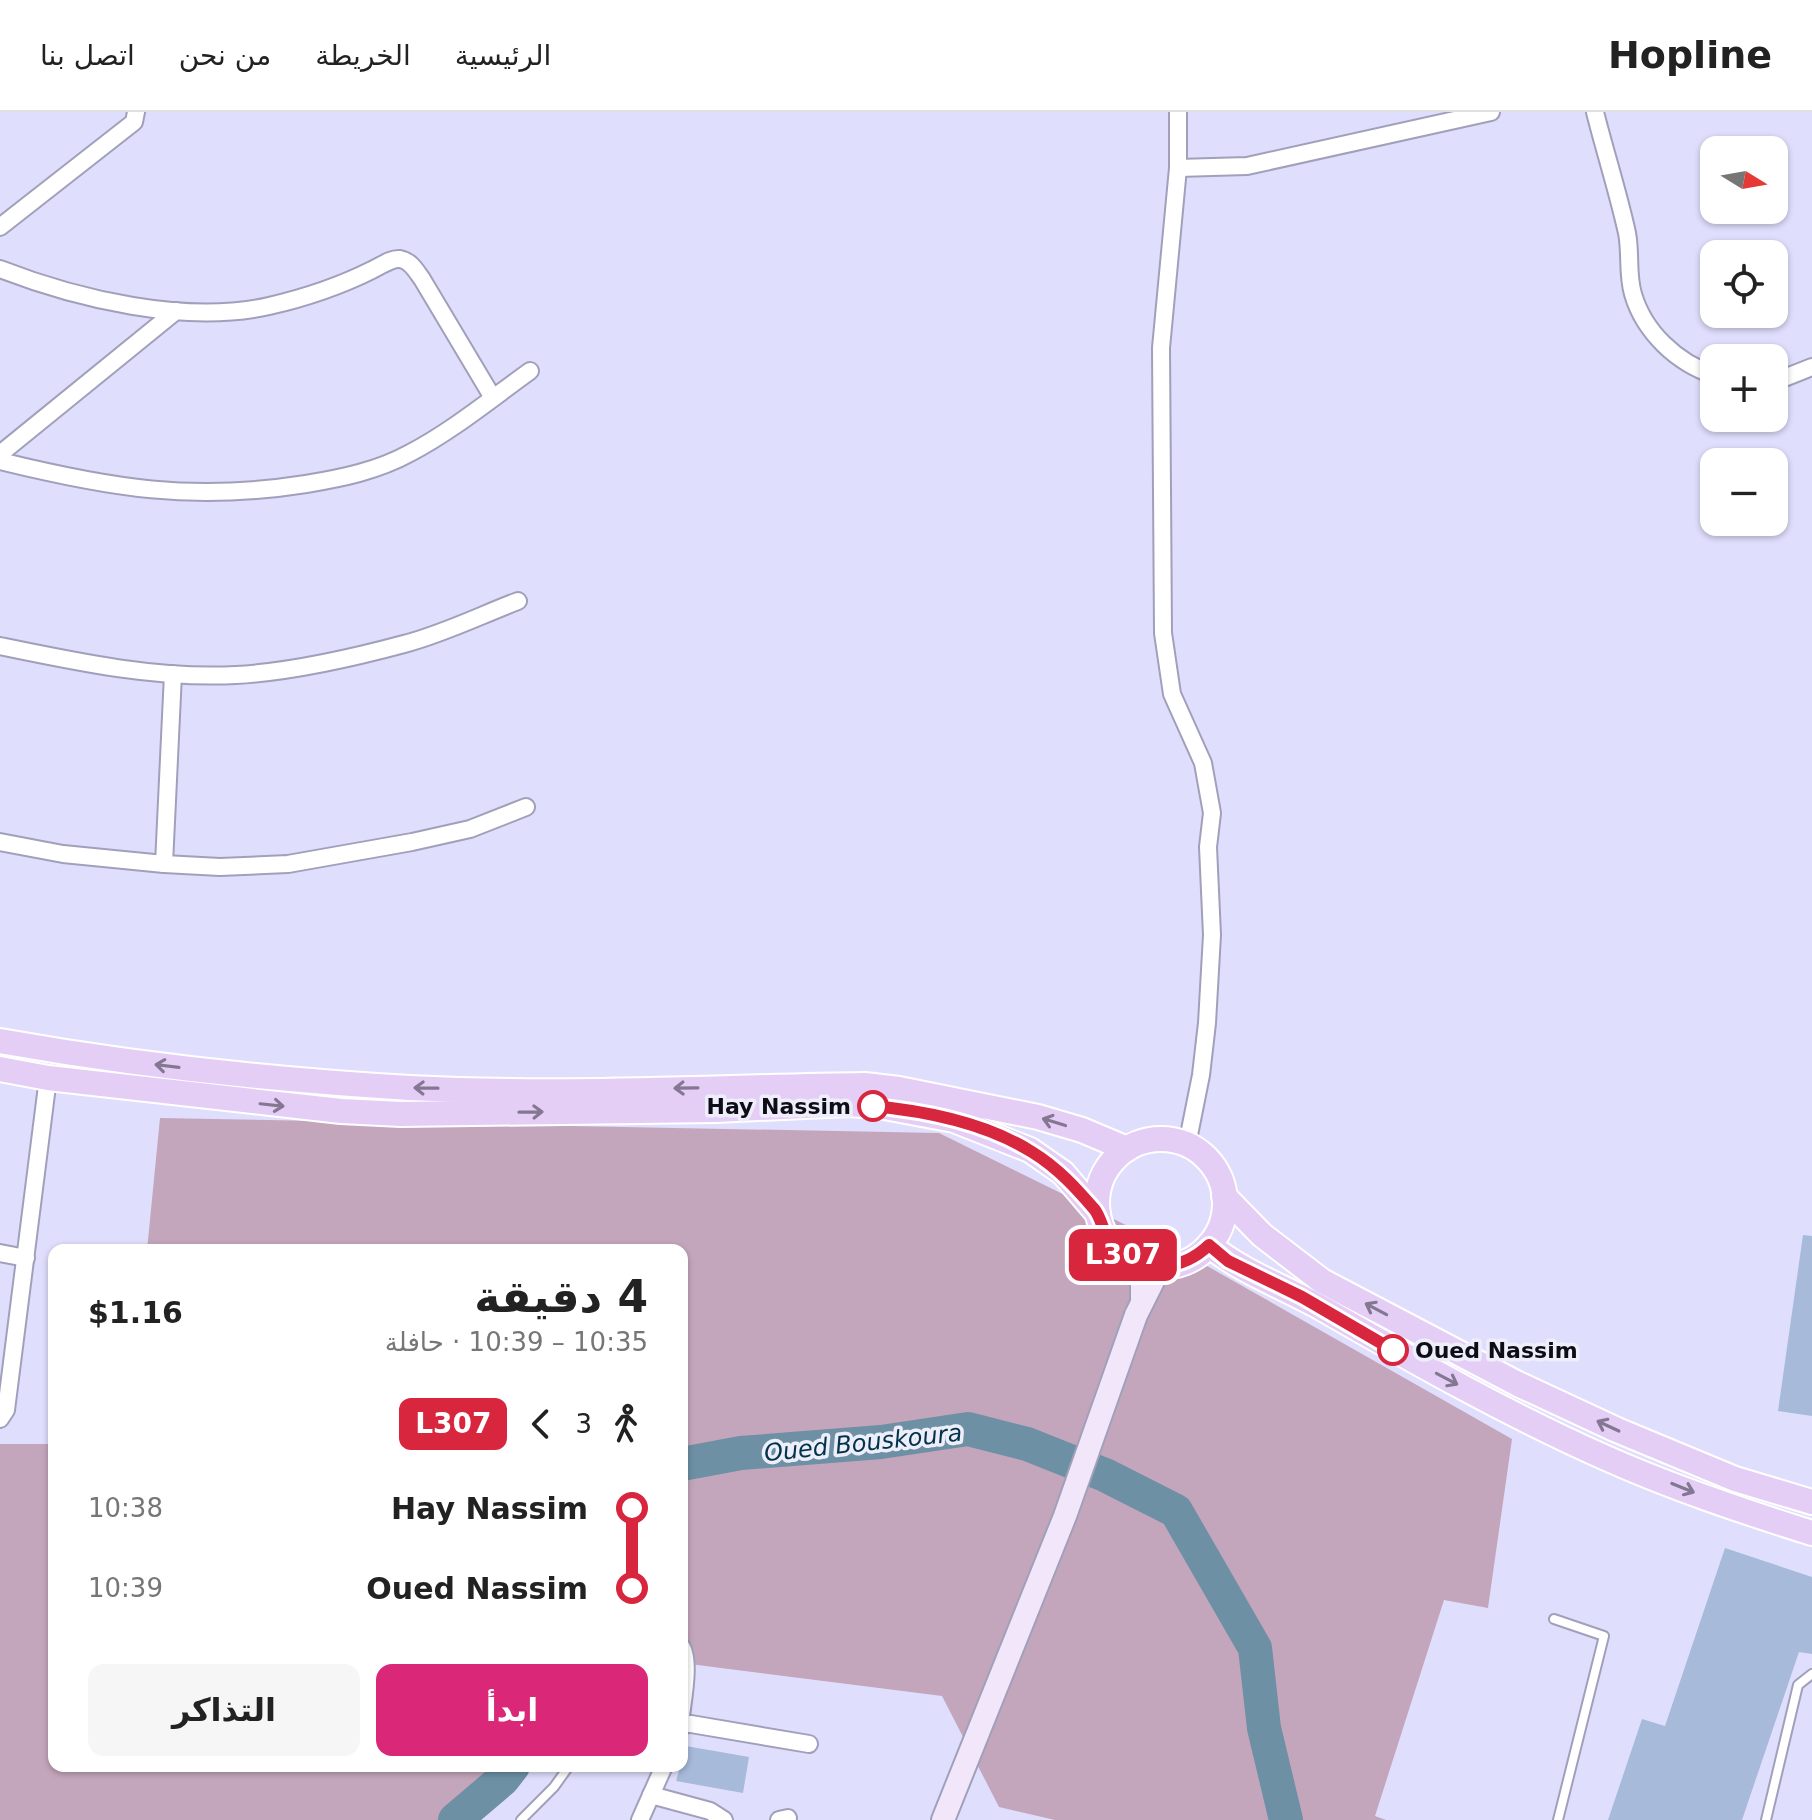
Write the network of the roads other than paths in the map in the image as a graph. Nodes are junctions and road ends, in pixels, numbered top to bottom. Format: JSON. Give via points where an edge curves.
{"nodes":[{"id":1,"x":136,"y":112,"type":"edge"},
{"id":2,"x":1178,"y":112,"type":"edge"},
{"id":3,"x":1491,"y":112,"type":"edge"},
{"id":4,"x":1595,"y":112,"type":"edge"},
{"id":5,"x":1178,"y":168,"type":"junction"},
{"id":6,"x":0,"y":227,"type":"edge"},
{"id":7,"x":0,"y":269,"type":"edge"},
{"id":8,"x":176,"y":311,"type":"junction"},
{"id":9,"x":1812,"y":367,"type":"edge"},
{"id":10,"x":1700,"y":370,"type":"edge"},
{"id":11,"x":530,"y":371,"type":"dead end"},
{"id":12,"x":1788,"y":376,"type":"edge"},
{"id":13,"x":493,"y":398,"type":"junction"},
{"id":14,"x":0,"y":454,"type":"edge"},
{"id":15,"x":0,"y":461,"type":"edge"},
{"id":16,"x":518,"y":601,"type":"dead end"},
{"id":17,"x":0,"y":646,"type":"edge"},
{"id":18,"x":173,"y":674,"type":"junction"},
{"id":19,"x":526,"y":807,"type":"dead end"},
{"id":20,"x":0,"y":842,"type":"edge"},
{"id":21,"x":164,"y":864,"type":"junction"},
{"id":22,"x":0,"y":1041,"type":"edge"},
{"id":23,"x":0,"y":1069,"type":"edge"},
{"id":24,"x":48,"y":1078,"type":"junction"},
{"id":25,"x":1187,"y":1145,"type":"junction"},
{"id":26,"x":1127,"y":1149,"type":"junction"},
{"id":27,"x":1224,"y":1196,"type":"junction"},
{"id":28,"x":1098,"y":1214,"type":"junction"},
{"id":29,"x":1209,"y":1245,"type":"junction"},
{"id":30,"x":0,"y":1253,"type":"edge"},
{"id":31,"x":26,"y":1258,"type":"junction"},
{"id":32,"x":1136,"y":1262,"type":"junction"},
{"id":33,"x":1160,"y":1267,"type":"junction"},
{"id":34,"x":1142,"y":1300,"type":"junction"},
{"id":35,"x":0,"y":1419,"type":"edge"},
{"id":36,"x":1812,"y":1502,"type":"edge"},
{"id":37,"x":1812,"y":1533,"type":"edge"},
{"id":38,"x":1554,"y":1619,"type":"dead end"},
{"id":39,"x":688,"y":1646,"type":"edge"},
{"id":40,"x":1812,"y":1674,"type":"edge"},
{"id":41,"x":688,"y":1677,"type":"edge"},
{"id":42,"x":688,"y":1727,"type":"edge"},
{"id":43,"x":809,"y":1744,"type":"dead end"},
{"id":44,"x":565,"y":1772,"type":"edge"},
{"id":45,"x":661,"y":1772,"type":"edge"},
{"id":46,"x":651,"y":1795,"type":"junction"},
{"id":47,"x":521,"y":1820,"type":"edge"},
{"id":48,"x":640,"y":1820,"type":"edge"},
{"id":49,"x":724,"y":1820,"type":"edge"},
{"id":50,"x":943,"y":1820,"type":"edge"},
{"id":51,"x":1558,"y":1820,"type":"edge"},
{"id":52,"x":1766,"y":1820,"type":"edge"}],
"edges":[{"from":1,"to":6,"type":"street","via":[[134,122]]},
{"from":2,"to":5,"type":"street"},
{"from":3,"to":5,"type":"street","via":[[1247,166]]},
{"from":4,"to":10,"type":"street","via":[[1628,236],[1633,295],[1648,327]]},
{"from":5,"to":25,"type":"street","via":[[1161,348],[1163,633],[1172,694],[1203,763],[1212,813],[1207,1023]]},
{"from":7,"to":8,"type":"street","via":[[116,303]]},
{"from":8,"to":13,"type":"street","via":[[252,310],[402,260],[422,279]]},
{"from":8,"to":14,"type":"street"},
{"from":9,"to":12,"type":"street"},
{"from":11,"to":13,"type":"street"},
{"from":13,"to":15,"type":"street","via":[[410,453],[373,470],[271,489],[170,493],[72,479]]},
{"from":16,"to":18,"type":"street","via":[[406,644],[332,660],[236,675]]},
{"from":17,"to":18,"type":"street"},
{"from":18,"to":21,"type":"street"},
{"from":19,"to":21,"type":"street","via":[[470,829],[288,864]]},
{"from":20,"to":21,"type":"street"},
{"from":26,"to":22,"type":"main road","one_way":true,"via":[[1038,1117],[876,1086],[411,1088],[221,1073]]},
{"from":23,"to":24,"type":"main road"},
{"from":24,"to":28,"type":"main road","one_way":true,"via":[[264,1105],[401,1114],[879,1106],[954,1120],[1030,1150],[1063,1173]]},
{"from":24,"to":31,"type":"street"},
{"from":25,"to":26,"type":"main road","via":[[1156,1139]]},
{"from":25,"to":27,"type":"main road","via":[[1216,1171]]},
{"from":26,"to":28,"type":"main road","via":[[1103,1177]]},
{"from":27,"to":29,"type":"main road","via":[[1222,1222]]},
{"from":36,"to":27,"type":"main road","one_way":true,"via":[[1735,1479],[1518,1384],[1322,1281],[1262,1235]]},
{"from":28,"to":32,"type":"main road","via":[[1111,1243]]},
{"from":29,"to":33,"type":"main road","via":[[1193,1258]]},
{"from":29,"to":37,"type":"main road","one_way":true,"via":[[1228,1261],[1496,1405],[1606,1458]]},
{"from":30,"to":31,"type":"street"},
{"from":31,"to":35,"type":"street","via":[[6,1410]]},
{"from":32,"to":33,"type":"main road"},
{"from":32,"to":34,"type":"street"},
{"from":33,"to":34,"type":"street"},
{"from":34,"to":50,"type":"street","via":[[1065,1516]]},
{"from":38,"to":51,"type":"lane","via":[[1604,1636]]},
{"from":39,"to":41,"type":"lane"},
{"from":40,"to":52,"type":"lane","via":[[1798,1685]]},
{"from":42,"to":43,"type":"street"},
{"from":44,"to":47,"type":"lane"},
{"from":45,"to":46,"type":"street"},
{"from":46,"to":48,"type":"street"},
{"from":46,"to":49,"type":"street"}]}
